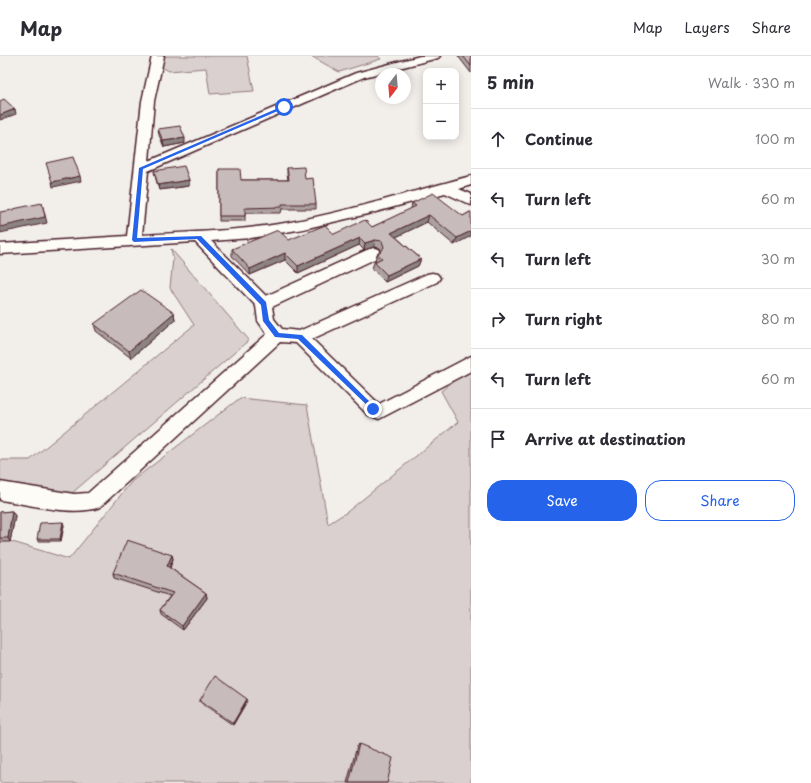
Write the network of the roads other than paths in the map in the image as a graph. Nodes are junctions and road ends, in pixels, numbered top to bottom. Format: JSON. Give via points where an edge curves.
{"nodes":[{"id":1,"x":158,"y":56,"type":"edge"},
{"id":2,"x":434,"y":56,"type":"edge"},
{"id":3,"x":141,"y":169,"type":"junction"},
{"id":4,"x":471,"y":180,"type":"edge"},
{"id":5,"x":446,"y":188,"type":"junction"},
{"id":6,"x":471,"y":200,"type":"edge"},
{"id":7,"x":199,"y":237,"type":"junction"},
{"id":8,"x":134,"y":240,"type":"junction"},
{"id":9,"x":0,"y":249,"type":"edge"},
{"id":10,"x":374,"y":254,"type":"dead end"},
{"id":11,"x":432,"y":278,"type":"dead end"},
{"id":12,"x":264,"y":304,"type":"junction"},
{"id":13,"x":278,"y":336,"type":"junction"},
{"id":14,"x":300,"y":337,"type":"junction"},
{"id":15,"x":471,"y":363,"type":"edge"},
{"id":16,"x":0,"y":491,"type":"edge"}],
"edges":[{"from":1,"to":3,"type":"street","via":[[148,101]]},
{"from":2,"to":3,"type":"street","via":[[360,75]]},
{"from":3,"to":8,"type":"street"},
{"from":4,"to":5,"type":"street"},
{"from":5,"to":6,"type":"street"},
{"from":5,"to":7,"type":"street","via":[[289,228]]},
{"from":7,"to":8,"type":"street"},
{"from":7,"to":12,"type":"street"},
{"from":8,"to":9,"type":"street"},
{"from":10,"to":12,"type":"street"},
{"from":11,"to":14,"type":"street"},
{"from":12,"to":13,"type":"street","via":[[266,321]]},
{"from":13,"to":14,"type":"street"},
{"from":13,"to":16,"type":"street","via":[[93,501],[74,503]]},
{"from":14,"to":15,"type":"street","via":[[379,412]]}]}
